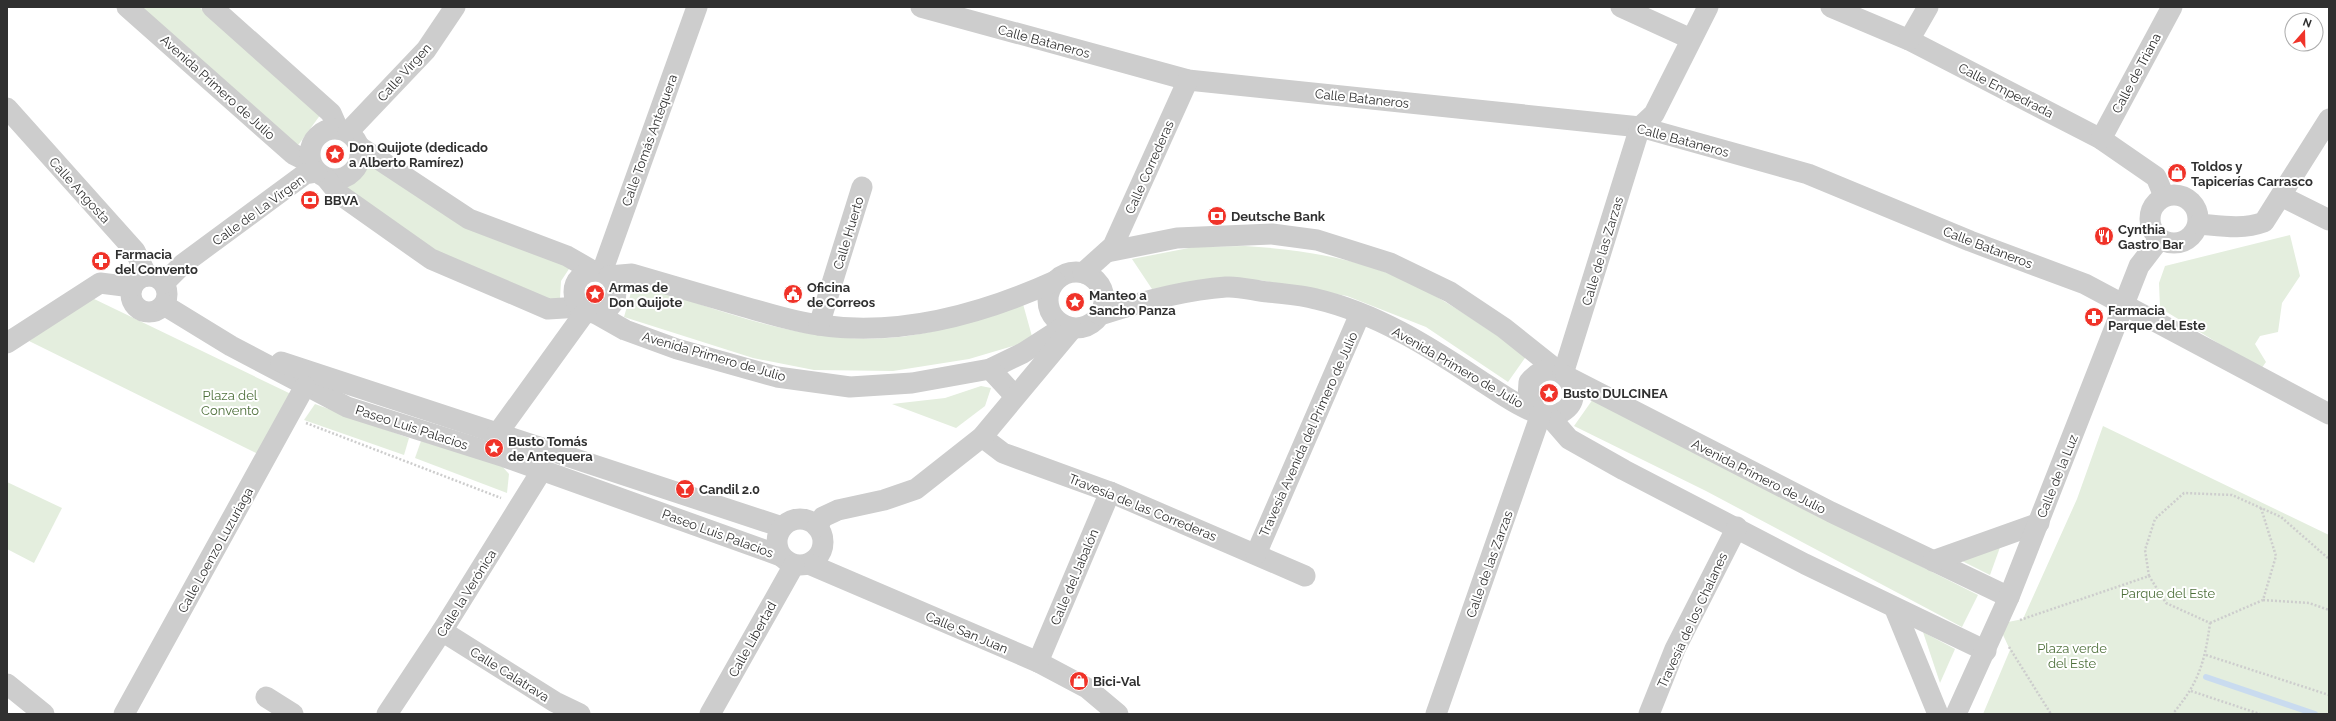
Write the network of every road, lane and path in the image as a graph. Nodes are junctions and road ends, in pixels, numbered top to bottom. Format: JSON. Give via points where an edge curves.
{"nodes":[{"id":1,"x":127,"y":7,"type":"edge"},
{"id":2,"x":212,"y":7,"type":"edge"},
{"id":3,"x":455,"y":7,"type":"edge"},
{"id":4,"x":697,"y":7,"type":"edge"},
{"id":5,"x":921,"y":7,"type":"edge"},
{"id":6,"x":1622,"y":7,"type":"edge"},
{"id":7,"x":1708,"y":7,"type":"edge"},
{"id":8,"x":1831,"y":7,"type":"edge"},
{"id":9,"x":1928,"y":7,"type":"edge"},
{"id":10,"x":2172,"y":7,"type":"edge"},
{"id":11,"x":1691,"y":39,"type":"junction"},
{"id":12,"x":1909,"y":40,"type":"junction"},
{"id":13,"x":1188,"y":80,"type":"junction"},
{"id":14,"x":7,"y":108,"type":"edge"},
{"id":15,"x":2329,"y":119,"type":"edge"},
{"id":16,"x":1640,"y":127,"type":"junction"},
{"id":17,"x":348,"y":136,"type":"junction"},
{"id":18,"x":2101,"y":139,"type":"junction"},
{"id":19,"x":318,"y":171,"type":"junction"},
{"id":20,"x":862,"y":187,"type":"dead end"},
{"id":21,"x":2164,"y":196,"type":"junction"},
{"id":22,"x":2281,"y":196,"type":"junction"},
{"id":23,"x":2329,"y":220,"type":"edge"},
{"id":24,"x":2199,"y":224,"type":"junction"},
{"id":25,"x":2159,"y":240,"type":"junction"},
{"id":26,"x":1107,"y":252,"type":"junction"},
{"id":27,"x":601,"y":273,"type":"junction"},
{"id":28,"x":1083,"y":273,"type":"junction"},
{"id":29,"x":1055,"y":281,"type":"junction"},
{"id":30,"x":148,"y":282,"type":"junction"},
{"id":31,"x":2125,"y":304,"type":"junction"},
{"id":32,"x":164,"y":305,"type":"junction"},
{"id":33,"x":587,"y":311,"type":"junction"},
{"id":34,"x":1360,"y":314,"type":"junction"},
{"id":35,"x":1100,"y":315,"type":"junction"},
{"id":36,"x":819,"y":325,"type":"junction"},
{"id":37,"x":1069,"y":327,"type":"junction"},
{"id":38,"x":7,"y":343,"type":"edge"},
{"id":39,"x":231,"y":346,"type":"junction"},
{"id":40,"x":990,"y":369,"type":"junction"},
{"id":41,"x":1562,"y":374,"type":"junction"},
{"id":42,"x":305,"y":386,"type":"junction"},
{"id":43,"x":1015,"y":396,"type":"junction"},
{"id":44,"x":1542,"y":414,"type":"junction"},
{"id":45,"x":2329,"y":414,"type":"edge"},
{"id":46,"x":289,"y":416,"type":"junction"},
{"id":47,"x":982,"y":437,"type":"junction"},
{"id":48,"x":496,"y":442,"type":"junction"},
{"id":49,"x":542,"y":470,"type":"junction"},
{"id":50,"x":1110,"y":492,"type":"junction"},
{"id":51,"x":520,"y":505,"type":"junction"},
{"id":52,"x":2261,"y":508,"type":"junction"},
{"id":53,"x":2039,"y":522,"type":"junction"},
{"id":54,"x":782,"y":527,"type":"junction"},
{"id":55,"x":817,"y":527,"type":"junction"},
{"id":56,"x":1737,"y":527,"type":"junction"},
{"id":57,"x":1256,"y":554,"type":"junction"},
{"id":58,"x":2329,"y":559,"type":"edge"},
{"id":59,"x":1933,"y":561,"type":"junction"},
{"id":60,"x":795,"y":562,"type":"junction"},
{"id":61,"x":1305,"y":576,"type":"dead end"},
{"id":62,"x":2149,"y":576,"type":"junction"},
{"id":63,"x":2009,"y":597,"type":"junction"},
{"id":64,"x":2263,"y":600,"type":"junction"},
{"id":65,"x":1895,"y":609,"type":"junction"},
{"id":66,"x":2329,"y":610,"type":"edge"},
{"id":67,"x":2210,"y":623,"type":"junction"},
{"id":68,"x":1998,"y":624,"type":"junction"},
{"id":69,"x":442,"y":631,"type":"junction"},
{"id":70,"x":1986,"y":651,"type":"junction"},
{"id":71,"x":2206,"y":655,"type":"junction"},
{"id":72,"x":1038,"y":662,"type":"junction"},
{"id":73,"x":7,"y":684,"type":"edge"},
{"id":74,"x":2191,"y":691,"type":"junction"},
{"id":75,"x":2329,"y":695,"type":"edge"},
{"id":76,"x":266,"y":697,"type":"dead end"},
{"id":77,"x":44,"y":714,"type":"edge"},
{"id":78,"x":124,"y":714,"type":"edge"},
{"id":79,"x":293,"y":714,"type":"edge"},
{"id":80,"x":387,"y":714,"type":"edge"},
{"id":81,"x":580,"y":714,"type":"edge"},
{"id":82,"x":710,"y":714,"type":"edge"},
{"id":83,"x":1118,"y":714,"type":"edge"},
{"id":84,"x":1436,"y":714,"type":"edge"},
{"id":85,"x":1649,"y":714,"type":"edge"},
{"id":86,"x":1938,"y":714,"type":"edge"},
{"id":87,"x":1956,"y":714,"type":"edge"},
{"id":88,"x":2050,"y":714,"type":"edge"},
{"id":89,"x":2175,"y":714,"type":"edge"},
{"id":90,"x":2260,"y":714,"type":"edge"}],
"edges":[{"from":1,"to":19,"type":"street","name":"Avenida Primero de Julio","via":[[293,154]]},
{"from":2,"to":17,"type":"street","via":[[331,113]]},
{"from":3,"to":17,"type":"street","name":"Calle Virgen","via":[[426,50]]},
{"from":4,"to":27,"type":"street","name":"Calle Tomás Antequera"},
{"from":5,"to":13,"type":"street","name":"Calle Bataneros"},
{"from":6,"to":11,"type":"street"},
{"from":7,"to":11,"type":"street"},
{"from":8,"to":12,"type":"street","name":"Calle Empedrada"},
{"from":9,"to":12,"type":"street"},
{"from":10,"to":18,"type":"street","name":"Calle de Triana"},
{"from":11,"to":16,"type":"street","via":[[1654,114]]},
{"from":12,"to":18,"type":"street","name":"Calle Empedrada"},
{"from":13,"to":16,"type":"street","name":"Calle Bataneros"},
{"from":13,"to":26,"type":"street","name":"Calle Correderas","via":[[1113,246]]},
{"from":14,"to":30,"type":"street","name":"Calle Angosta","via":[[135,251]]},
{"from":15,"to":22,"type":"street"},
{"from":16,"to":31,"type":"street","name":"Calle Bataneros","via":[[1808,174],[1970,241],[2085,284]]},
{"from":16,"to":41,"type":"street","name":"Calle de las Zarzas"},
{"from":17,"to":19,"type":"street","via":[[329,129],[315,139],[311,146]]},
{"from":17,"to":19,"type":"street","via":[[359,163],[349,175],[334,179]]},
{"from":17,"to":27,"type":"street","via":[[469,219],[567,256]]},
{"from":18,"to":21,"type":"street","name":"Calle Empedrada","via":[[2156,177]]},
{"from":19,"to":30,"type":"street","name":"Calle de La Virgen","via":[[305,174],[183,264]]},
{"from":19,"to":33,"type":"street","name":"Avenida Primero de Julio","via":[[339,194],[431,259],[548,310]]},
{"from":20,"to":36,"type":"street","name":"Calle Huerto"},
{"from":21,"to":24,"type":"street","via":[[2177,195],[2190,200],[2198,210]]},
{"from":21,"to":25,"type":"street","via":[[2154,204],[2149,217],[2151,229]]},
{"from":22,"to":23,"type":"street"},
{"from":22,"to":24,"type":"street","via":[[2264,222],[2232,228]]},
{"from":24,"to":25,"type":"street","via":[[2194,235],[2183,242],[2171,244]]},
{"from":25,"to":31,"type":"street","name":"Calle de la Luz","via":[[2139,266]]},
{"from":26,"to":28,"type":"street"},
{"from":26,"to":41,"type":"street","name":"Avenida Primero de Julio","via":[[1191,237],[1272,234],[1317,240],[1390,263],[1443,289],[1504,328]]},
{"from":27,"to":33,"type":"street","via":[[586,273],[576,282],[574,295]]},
{"from":27,"to":33,"type":"street","via":[[616,288],[616,296],[609,308]]},
{"from":27,"to":36,"type":"street","via":[[632,274],[778,316]]},
{"from":28,"to":29,"type":"street","via":[[1068,273]]},
{"from":28,"to":35,"type":"street","via":[[1092,277],[1102,290],[1104,299]]},
{"from":29,"to":36,"type":"street","via":[[1026,294],[936,322],[871,328]]},
{"from":29,"to":37,"type":"street","via":[[1047,297],[1048,306],[1057,322]]},
{"from":30,"to":32,"type":"street","via":[[168,294]]},
{"from":30,"to":32,"type":"street","via":[[131,299],[134,304],[143,311],[155,312]]},
{"from":30,"to":38,"type":"street","via":[[100,283]]},
{"from":31,"to":45,"type":"street","name":"Calle Bataneros"},
{"from":31,"to":53,"type":"street","name":"Calle de la Luz"},
{"from":32,"to":39,"type":"street","name":"Paseo Luis Palacios"},
{"from":33,"to":40,"type":"street","name":"Avenida Primero de Julio","via":[[624,330],[678,349],[777,376],[850,387],[912,383]]},
{"from":33,"to":48,"type":"street"},
{"from":34,"to":35,"type":"street","name":"Avenida Primero de Julio","via":[[1316,298],[1227,287],[1142,301]]},
{"from":34,"to":44,"type":"street","name":"Avenida Primero de Julio","via":[[1422,343],[1510,399]]},
{"from":34,"to":57,"type":"street","name":"Travesía Avenida del Primero de Julio"},
{"from":35,"to":37,"type":"street","via":[[1088,326]]},
{"from":37,"to":40,"type":"street","name":"Avenida Primero de Julio"},
{"from":37,"to":43,"type":"street"},
{"from":39,"to":42,"type":"street","name":"Paseo Luis Palacios"},
{"from":39,"to":48,"type":"street","name":"Paseo Luis Palacios"},
{"from":40,"to":43,"type":"street"},
{"from":41,"to":44,"type":"street","via":[[1571,382],[1573,398],[1564,411]]},
{"from":41,"to":44,"type":"street","via":[[1542,371],[1529,382],[1528,398]]},
{"from":41,"to":59,"type":"street","name":"Avenida Primero de Julio","via":[[1831,512]]},
{"from":42,"to":46,"type":"street","name":"Calle Loenzo Luzuriaga"},
{"from":42,"to":48,"type":"street","name":"Paseo Luis Palacios","via":[[347,407]]},
{"from":43,"to":47,"type":"street"},
{"from":44,"to":56,"type":"street","name":"Avenida Primero de Julio","via":[[1569,439]]},
{"from":44,"to":84,"type":"street","name":"Calle de las Zarzas"},
{"from":46,"to":51,"type":"path"},
{"from":46,"to":78,"type":"street","name":"Calle Loenzo Luzuriaga"},
{"from":47,"to":50,"type":"street","name":"Travesía de las Correderas","via":[[1003,453]]},
{"from":47,"to":55,"type":"street","via":[[916,489],[884,500],[838,510],[823,517]]},
{"from":48,"to":49,"type":"street","name":"Paseo Luis Palacios"},
{"from":48,"to":54,"type":"street","name":"Paseo Luis Palacios"},
{"from":49,"to":51,"type":"street","name":"Calle la Verónica"},
{"from":49,"to":60,"type":"street","name":"Paseo Luis Palacios"},
{"from":50,"to":57,"type":"street","name":"Travesía de las Correderas"},
{"from":50,"to":72,"type":"street","name":"Calle del Jabalón"},
{"from":51,"to":69,"type":"street","name":"Calle la Verónica"},
{"from":52,"to":58,"type":"path","via":[[2281,517]]},
{"from":52,"to":62,"type":"path","via":[[2232,495],[2184,494],[2155,519],[2145,550]]},
{"from":52,"to":64,"type":"path","via":[[2276,556]]},
{"from":53,"to":59,"type":"street"},
{"from":53,"to":63,"type":"street","name":"Calle de la Luz"},
{"from":54,"to":55,"type":"street","via":[[788,522],[804,519]]},
{"from":54,"to":60,"type":"street","via":[[776,541]]},
{"from":55,"to":60,"type":"street","via":[[821,533],[822,548],[815,560]]},
{"from":56,"to":65,"type":"street","name":"Avenida Primero de Julio"},
{"from":56,"to":85,"type":"street","name":"Travesía de los Chalanes","via":[[1675,649]]},
{"from":57,"to":61,"type":"street","name":"Travesía de las Correderas"},
{"from":59,"to":63,"type":"street","name":"Avenida Primero de Julio"},
{"from":60,"to":72,"type":"street","name":"Calle San Juan"},
{"from":60,"to":82,"type":"street","name":"Calle Libertad"},
{"from":62,"to":67,"type":"path","via":[[2166,603]]},
{"from":62,"to":68,"type":"path","via":[[2023,619]]},
{"from":63,"to":68,"type":"street","name":"Calle de la Luz"},
{"from":64,"to":66,"type":"path","via":[[2309,603]]},
{"from":64,"to":67,"type":"path"},
{"from":65,"to":70,"type":"street","name":"Avenida Primero de Julio"},
{"from":65,"to":86,"type":"street"},
{"from":67,"to":71,"type":"path"},
{"from":68,"to":70,"type":"street","name":"Calle de la Luz"},
{"from":68,"to":88,"type":"path","via":[[2010,650]]},
{"from":69,"to":80,"type":"street","name":"Calle la Verónica"},
{"from":69,"to":81,"type":"street","name":"Calle Calatrava","via":[[555,702]]},
{"from":70,"to":87,"type":"street","name":"Calle de la Luz"},
{"from":71,"to":74,"type":"path"},
{"from":71,"to":75,"type":"path"},
{"from":72,"to":83,"type":"street","name":"Calle San Juan","via":[[1087,688]]},
{"from":73,"to":77,"type":"street"},
{"from":74,"to":89,"type":"path"},
{"from":74,"to":90,"type":"path"},
{"from":76,"to":79,"type":"street"}]}
